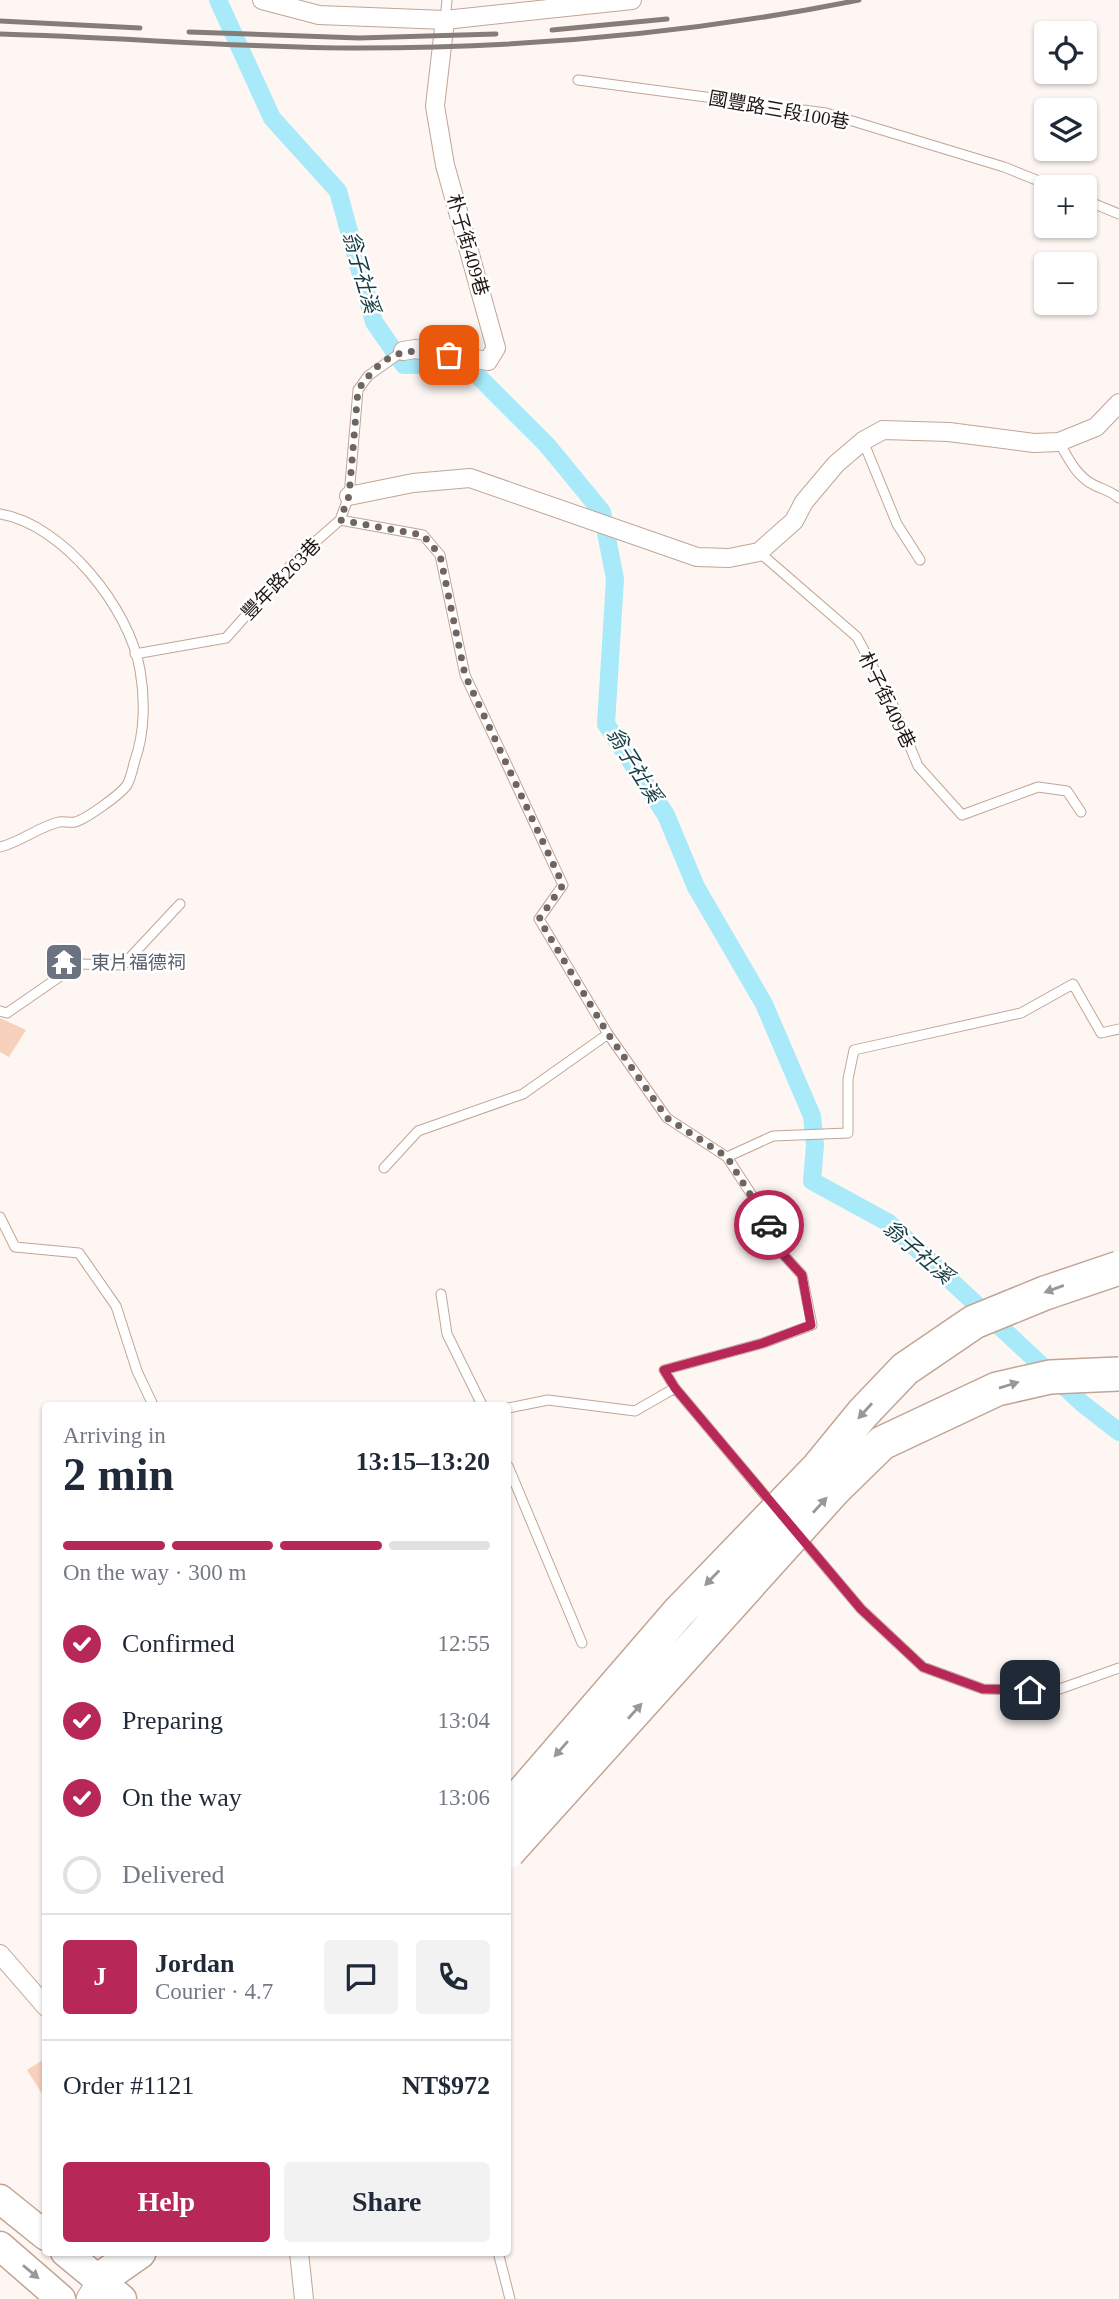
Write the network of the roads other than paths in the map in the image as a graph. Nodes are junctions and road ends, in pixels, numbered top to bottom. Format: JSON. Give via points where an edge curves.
{"nodes":[{"id":1,"x":262,"y":0,"type":"edge"},
{"id":2,"x":447,"y":0,"type":"edge"},
{"id":3,"x":632,"y":0,"type":"edge"},
{"id":4,"x":445,"y":20,"type":"junction"},
{"id":5,"x":578,"y":80,"type":"dead end"},
{"id":6,"x":1034,"y":179,"type":"edge"},
{"id":7,"x":1097,"y":205,"type":"edge"},
{"id":8,"x":1119,"y":214,"type":"edge"},
{"id":9,"x":395,"y":355,"type":"joint"},
{"id":10,"x":1119,"y":402,"type":"edge"},
{"id":11,"x":863,"y":441,"type":"junction"},
{"id":12,"x":1059,"y":442,"type":"junction"},
{"id":13,"x":349,"y":496,"type":"junction"},
{"id":14,"x":1119,"y":498,"type":"edge"},
{"id":15,"x":0,"y":514,"type":"edge"},
{"id":16,"x":340,"y":520,"type":"junction"},
{"id":17,"x":759,"y":552,"type":"junction"},
{"id":18,"x":920,"y":560,"type":"dead end"},
{"id":19,"x":135,"y":654,"type":"junction"},
{"id":20,"x":1081,"y":812,"type":"dead end"},
{"id":21,"x":0,"y":847,"type":"edge"},
{"id":22,"x":180,"y":904,"type":"dead end"},
{"id":23,"x":0,"y":1011,"type":"edge"},
{"id":24,"x":1119,"y":1029,"type":"edge"},
{"id":25,"x":608,"y":1034,"type":"junction"},
{"id":26,"x":727,"y":1157,"type":"junction"},
{"id":27,"x":384,"y":1168,"type":"dead end"},
{"id":28,"x":0,"y":1217,"type":"edge"},
{"id":29,"x":1119,"y":1268,"type":"edge"},
{"id":30,"x":441,"y":1294,"type":"dead end"},
{"id":31,"x":1119,"y":1374,"type":"edge"},
{"id":32,"x":675,"y":1388,"type":"junction"},
{"id":33,"x":152,"y":1402,"type":"edge"},
{"id":34,"x":481,"y":1402,"type":"edge"},
{"id":35,"x":511,"y":1407,"type":"edge"},
{"id":36,"x":511,"y":1473,"type":"edge"},
{"id":37,"x":781,"y":1514,"type":"dead end"},
{"id":38,"x":790,"y":1524,"type":"dead end"},
{"id":39,"x":582,"y":1643,"type":"dead end"},
{"id":40,"x":1119,"y":1668,"type":"edge"},
{"id":41,"x":511,"y":1807,"type":"edge"},
{"id":42,"x":511,"y":1849,"type":"edge"},
{"id":43,"x":0,"y":1954,"type":"edge"},
{"id":44,"x":42,"y":2002,"type":"edge"},
{"id":45,"x":0,"y":2199,"type":"edge"},
{"id":46,"x":42,"y":2233,"type":"edge"},
{"id":47,"x":0,"y":2246,"type":"edge"},
{"id":48,"x":70,"y":2256,"type":"edge"},
{"id":49,"x":134,"y":2256,"type":"edge"},
{"id":50,"x":299,"y":2256,"type":"edge"},
{"id":51,"x":499,"y":2256,"type":"edge"},
{"id":52,"x":104,"y":2283,"type":"edge"},
{"id":53,"x":61,"y":2299,"type":"edge"},
{"id":54,"x":304,"y":2299,"type":"edge"},
{"id":55,"x":510,"y":2299,"type":"edge"}],
"edges":[{"from":1,"to":4,"type":"street","via":[[319,15]]},
{"from":2,"to":4,"type":"lane","name":"朴子街409巷"},
{"from":3,"to":4,"type":"street"},
{"from":4,"to":9,"type":"street","name":"朴子街409巷","via":[[435,106],[445,165],[496,348],[488,361],[415,349]]},
{"from":5,"to":6,"type":"lane","name":"國豐路三段100巷","via":[[826,113]]},
{"from":7,"to":8,"type":"lane"},
{"from":9,"to":13,"type":"lane","name":"朴子街409巷","via":[[358,390]]},
{"from":10,"to":12,"type":"street","via":[[1096,427]]},
{"from":11,"to":12,"type":"street","via":[[883,430]]},
{"from":11,"to":17,"type":"street","via":[[836,464],[794,520]]},
{"from":11,"to":18,"type":"lane","via":[[897,524]]},
{"from":12,"to":14,"type":"lane","via":[[1074,468],[1092,485]]},
{"from":13,"to":16,"type":"lane","name":"朴子街409巷"},
{"from":13,"to":17,"type":"street","via":[[470,478],[697,557],[729,558]]},
{"from":15,"to":19,"type":"lane","via":[[57,541],[81,564],[109,599]]},
{"from":16,"to":19,"type":"lane","name":"豐年路263巷","via":[[298,557],[226,638]]},
{"from":16,"to":25,"type":"lane","via":[[423,535],[440,555],[465,675],[563,885],[539,919]]},
{"from":17,"to":20,"type":"lane","name":"朴子街409巷","via":[[857,637],[918,766],[962,816],[1038,787],[1067,791]]},
{"from":19,"to":21,"type":"lane","via":[[143,724],[127,785],[76,822],[59,822]]},
{"from":22,"to":23,"type":"lane","via":[[123,965],[78,964],[7,1013]]},
{"from":24,"to":26,"type":"lane","via":[[1101,1033],[1073,984],[1021,1013],[854,1050],[848,1079],[848,1133],[773,1136]]},
{"from":25,"to":26,"type":"lane","via":[[667,1118]]},
{"from":25,"to":27,"type":"lane","via":[[523,1094],[418,1131]]},
{"from":26,"to":32,"type":"lane","via":[[759,1206],[781,1252],[802,1275],[811,1325],[664,1370]]},
{"from":28,"to":33,"type":"lane","via":[[15,1247],[79,1253],[116,1306]]},
{"from":29,"to":41,"type":"highway","one_way":true,"bridge":true,"via":[[974,1322],[905,1369],[818,1468],[678,1613]]},
{"from":30,"to":34,"type":"lane","via":[[447,1334]]},
{"from":42,"to":31,"type":"highway","one_way":true,"bridge":true,"via":[[834,1490],[882,1443],[1022,1381]]},
{"from":32,"to":35,"type":"lane","via":[[635,1411],[548,1400]]},
{"from":32,"to":37,"type":"lane"},
{"from":36,"to":39,"type":"lane"},
{"from":38,"to":40,"type":"lane","via":[[861,1609],[923,1667],[983,1689],[1054,1691]]},
{"from":43,"to":44,"type":"street"},
{"from":45,"to":46,"type":"main road"},
{"from":47,"to":53,"type":"main road","one_way":true},
{"from":48,"to":52,"type":"main road"},
{"from":49,"to":52,"type":"highway"},
{"from":50,"to":54,"type":"street"},
{"from":51,"to":55,"type":"lane"}]}
